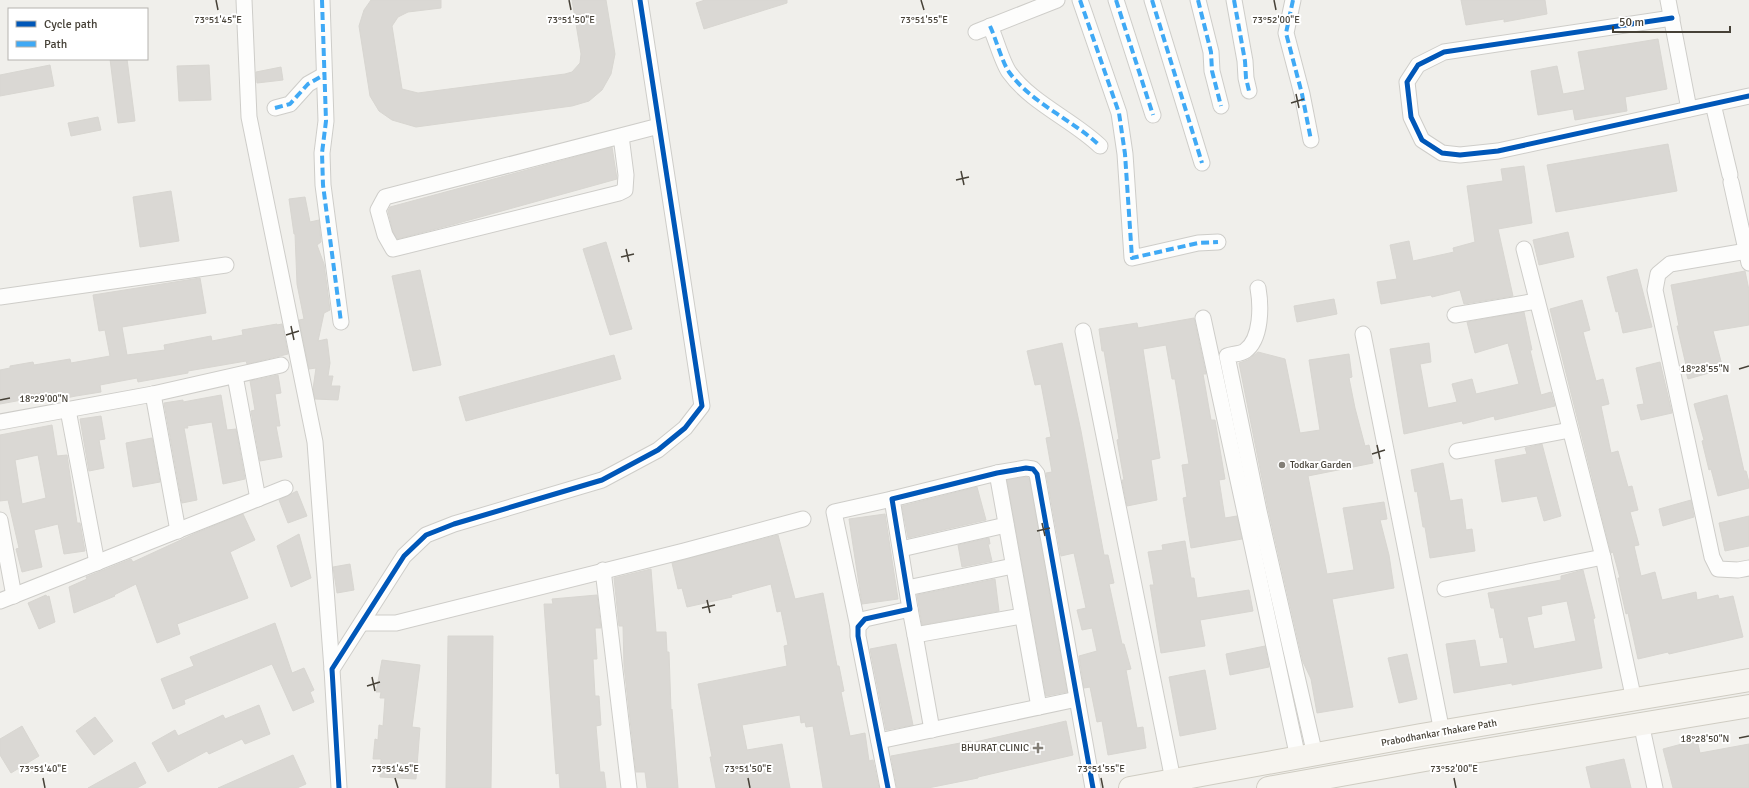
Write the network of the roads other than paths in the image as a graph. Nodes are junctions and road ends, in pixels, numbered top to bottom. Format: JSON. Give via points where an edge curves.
{"nodes":[{"id":1,"x":244,"y":0,"type":"edge"},
{"id":2,"x":322,"y":0,"type":"edge"},
{"id":3,"x":640,"y":0,"type":"edge"},
{"id":4,"x":1057,"y":0,"type":"edge"},
{"id":5,"x":1080,"y":0,"type":"edge"},
{"id":6,"x":1116,"y":0,"type":"edge"},
{"id":7,"x":1152,"y":0,"type":"edge"},
{"id":8,"x":1198,"y":0,"type":"edge"},
{"id":9,"x":1234,"y":0,"type":"edge"},
{"id":10,"x":1293,"y":0,"type":"edge"},
{"id":11,"x":1668,"y":0,"type":"edge"},
{"id":12,"x":1672,"y":18,"type":"junction"},
{"id":13,"x":324,"y":75,"type":"junction"},
{"id":14,"x":1249,"y":91,"type":"dead end"},
{"id":15,"x":1749,"y":96,"type":"edge"},
{"id":16,"x":1713,"y":104,"type":"junction"},
{"id":17,"x":1221,"y":106,"type":"dead end"},
{"id":18,"x":275,"y":108,"type":"dead end"},
{"id":19,"x":1689,"y":109,"type":"junction"},
{"id":20,"x":1153,"y":115,"type":"dead end"},
{"id":21,"x":659,"y":126,"type":"junction"},
{"id":22,"x":621,"y":136,"type":"junction"},
{"id":23,"x":1311,"y":140,"type":"dead end"},
{"id":24,"x":1100,"y":146,"type":"dead end"},
{"id":25,"x":1202,"y":163,"type":"dead end"},
{"id":26,"x":1745,"y":223,"type":"edge"},
{"id":27,"x":1218,"y":242,"type":"dead end"},
{"id":28,"x":1524,"y":249,"type":"dead end"},
{"id":29,"x":1748,"y":257,"type":"edge"},
{"id":30,"x":226,"y":265,"type":"dead end"},
{"id":31,"x":1258,"y":288,"type":"dead end"},
{"id":32,"x":0,"y":297,"type":"edge"},
{"id":33,"x":1537,"y":300,"type":"junction"},
{"id":34,"x":1455,"y":315,"type":"dead end"},
{"id":35,"x":1203,"y":318,"type":"dead end"},
{"id":36,"x":341,"y":322,"type":"dead end"},
{"id":37,"x":1083,"y":331,"type":"dead end"},
{"id":38,"x":1363,"y":334,"type":"dead end"},
{"id":39,"x":281,"y":365,"type":"dead end"},
{"id":40,"x":235,"y":376,"type":"junction"},
{"id":41,"x":153,"y":394,"type":"junction"},
{"id":42,"x":68,"y":410,"type":"junction"},
{"id":43,"x":0,"y":422,"type":"edge"},
{"id":44,"x":1570,"y":430,"type":"junction"},
{"id":45,"x":1457,"y":451,"type":"dead end"},
{"id":46,"x":997,"y":473,"type":"junction"},
{"id":47,"x":285,"y":488,"type":"dead end"},
{"id":48,"x":258,"y":499,"type":"junction"},
{"id":49,"x":892,"y":499,"type":"junction"},
{"id":50,"x":803,"y":519,"type":"dead end"},
{"id":51,"x":0,"y":520,"type":"edge"},
{"id":52,"x":1006,"y":525,"type":"junction"},
{"id":53,"x":178,"y":531,"type":"junction"},
{"id":54,"x":901,"y":549,"type":"junction"},
{"id":55,"x":1603,"y":557,"type":"junction"},
{"id":56,"x":98,"y":563,"type":"junction"},
{"id":57,"x":1013,"y":566,"type":"junction"},
{"id":58,"x":1749,"y":568,"type":"edge"},
{"id":59,"x":603,"y":570,"type":"junction"},
{"id":60,"x":907,"y":588,"type":"junction"},
{"id":61,"x":1445,"y":589,"type":"dead end"},
{"id":62,"x":7,"y":598,"type":"edge"},
{"id":63,"x":910,"y":609,"type":"junction"},
{"id":64,"x":1022,"y":616,"type":"junction"},
{"id":65,"x":362,"y":623,"type":"junction"},
{"id":66,"x":858,"y":627,"type":"junction"},
{"id":67,"x":915,"y":635,"type":"junction"},
{"id":68,"x":332,"y":669,"type":"junction"},
{"id":69,"x":1749,"y":680,"type":"edge"},
{"id":70,"x":1077,"y":699,"type":"junction"},
{"id":71,"x":1634,"y":700,"type":"junction"},
{"id":72,"x":1749,"y":706,"type":"edge"},
{"id":73,"x":1039,"y":707,"type":"junction"},
{"id":74,"x":1641,"y":723,"type":"junction"},
{"id":75,"x":932,"y":730,"type":"junction"},
{"id":76,"x":1442,"y":732,"type":"junction"},
{"id":77,"x":879,"y":741,"type":"junction"},
{"id":78,"x":1307,"y":756,"type":"junction"},
{"id":79,"x":1173,"y":780,"type":"junction"},
{"id":80,"x":339,"y":788,"type":"edge"},
{"id":81,"x":629,"y":788,"type":"edge"},
{"id":82,"x":888,"y":788,"type":"edge"},
{"id":83,"x":1093,"y":788,"type":"edge"},
{"id":84,"x":1130,"y":788,"type":"edge"},
{"id":85,"x":1268,"y":788,"type":"edge"},
{"id":86,"x":1655,"y":788,"type":"edge"}],
"edges":[{"from":1,"to":68,"type":"street","via":[[249,117],[314,442]]},
{"from":2,"to":13,"type":"street"},
{"from":3,"to":21,"type":"street"},
{"from":4,"to":24,"type":"street","via":[[983,29],[1009,72],[1026,90],[1087,133]]},
{"from":5,"to":27,"type":"street","via":[[1119,113],[1125,154],[1132,258],[1198,243]]},
{"from":6,"to":20,"type":"street"},
{"from":7,"to":25,"type":"street"},
{"from":8,"to":17,"type":"street"},
{"from":9,"to":14,"type":"street"},
{"from":10,"to":23,"type":"street","via":[[1286,33]]},
{"from":11,"to":12,"type":"street"},
{"from":12,"to":19,"type":"street"},
{"from":12,"to":19,"type":"street","via":[[1444,52],[1418,65],[1407,82],[1411,117],[1422,140],[1442,153],[1460,155],[1498,150]]},
{"from":13,"to":18,"type":"street","via":[[308,84],[290,104]]},
{"from":13,"to":36,"type":"street","via":[[326,121],[322,153],[323,185]]},
{"from":15,"to":16,"type":"street"},
{"from":16,"to":19,"type":"street"},
{"from":16,"to":26,"type":"street","via":[[1730,178]]},
{"from":21,"to":22,"type":"street"},
{"from":21,"to":65,"type":"street","via":[[702,406],[685,428],[658,450],[602,480],[454,524],[426,535],[404,556]]},
{"from":22,"to":22,"type":"street","via":[[385,197],[378,210],[384,235],[393,249],[625,190],[626,175]]},
{"from":26,"to":29,"type":"street"},
{"from":28,"to":33,"type":"street"},
{"from":29,"to":58,"type":"street","via":[[1670,264],[1658,274],[1655,290],[1712,557],[1718,569]]},
{"from":30,"to":32,"type":"street"},
{"from":31,"to":78,"type":"street","via":[[1260,302],[1257,335],[1245,350],[1227,356]]},
{"from":33,"to":34,"type":"street"},
{"from":33,"to":44,"type":"street"},
{"from":35,"to":78,"type":"street"},
{"from":37,"to":79,"type":"street"},
{"from":38,"to":76,"type":"street"},
{"from":39,"to":40,"type":"street"},
{"from":40,"to":41,"type":"street"},
{"from":40,"to":48,"type":"street"},
{"from":41,"to":42,"type":"street"},
{"from":41,"to":53,"type":"street"},
{"from":42,"to":43,"type":"street"},
{"from":42,"to":56,"type":"street"},
{"from":44,"to":45,"type":"street"},
{"from":44,"to":55,"type":"street"},
{"from":46,"to":49,"type":"street"},
{"from":46,"to":52,"type":"street"},
{"from":46,"to":70,"type":"street","via":[[1026,468],[1033,469],[1037,474]]},
{"from":47,"to":48,"type":"street"},
{"from":48,"to":53,"type":"street"},
{"from":49,"to":54,"type":"street"},
{"from":49,"to":66,"type":"street","via":[[834,512]]},
{"from":50,"to":59,"type":"street"},
{"from":51,"to":62,"type":"street"},
{"from":52,"to":54,"type":"street"},
{"from":52,"to":57,"type":"street"},
{"from":53,"to":56,"type":"street"},
{"from":54,"to":60,"type":"street"},
{"from":55,"to":61,"type":"street"},
{"from":55,"to":71,"type":"street"},
{"from":56,"to":62,"type":"street"},
{"from":57,"to":60,"type":"street"},
{"from":57,"to":64,"type":"street"},
{"from":59,"to":65,"type":"street","via":[[396,623]]},
{"from":59,"to":81,"type":"street"},
{"from":60,"to":63,"type":"street"},
{"from":63,"to":66,"type":"street","via":[[865,619]]},
{"from":63,"to":67,"type":"street"},
{"from":64,"to":67,"type":"street"},
{"from":64,"to":73,"type":"street"},
{"from":65,"to":68,"type":"street"},
{"from":66,"to":77,"type":"street"},
{"from":67,"to":75,"type":"street"},
{"from":68,"to":80,"type":"street"},
{"from":69,"to":71,"type":"main road","name":"Prabodhankar Thakare Path"},
{"from":70,"to":73,"type":"street"},
{"from":70,"to":83,"type":"street"},
{"from":71,"to":76,"type":"main road","name":"Prabodhankar Thakare Path"},
{"from":72,"to":74,"type":"main road"},
{"from":73,"to":75,"type":"street"},
{"from":74,"to":85,"type":"main road"},
{"from":74,"to":86,"type":"street"},
{"from":75,"to":77,"type":"street"},
{"from":76,"to":78,"type":"main road","name":"Prabodhankar Thakare Path"},
{"from":77,"to":82,"type":"street"},
{"from":78,"to":79,"type":"main road","name":"Prabodhankar Thakare Path"},
{"from":79,"to":84,"type":"main road","name":"Prabodhankar Thakare Path"}]}
